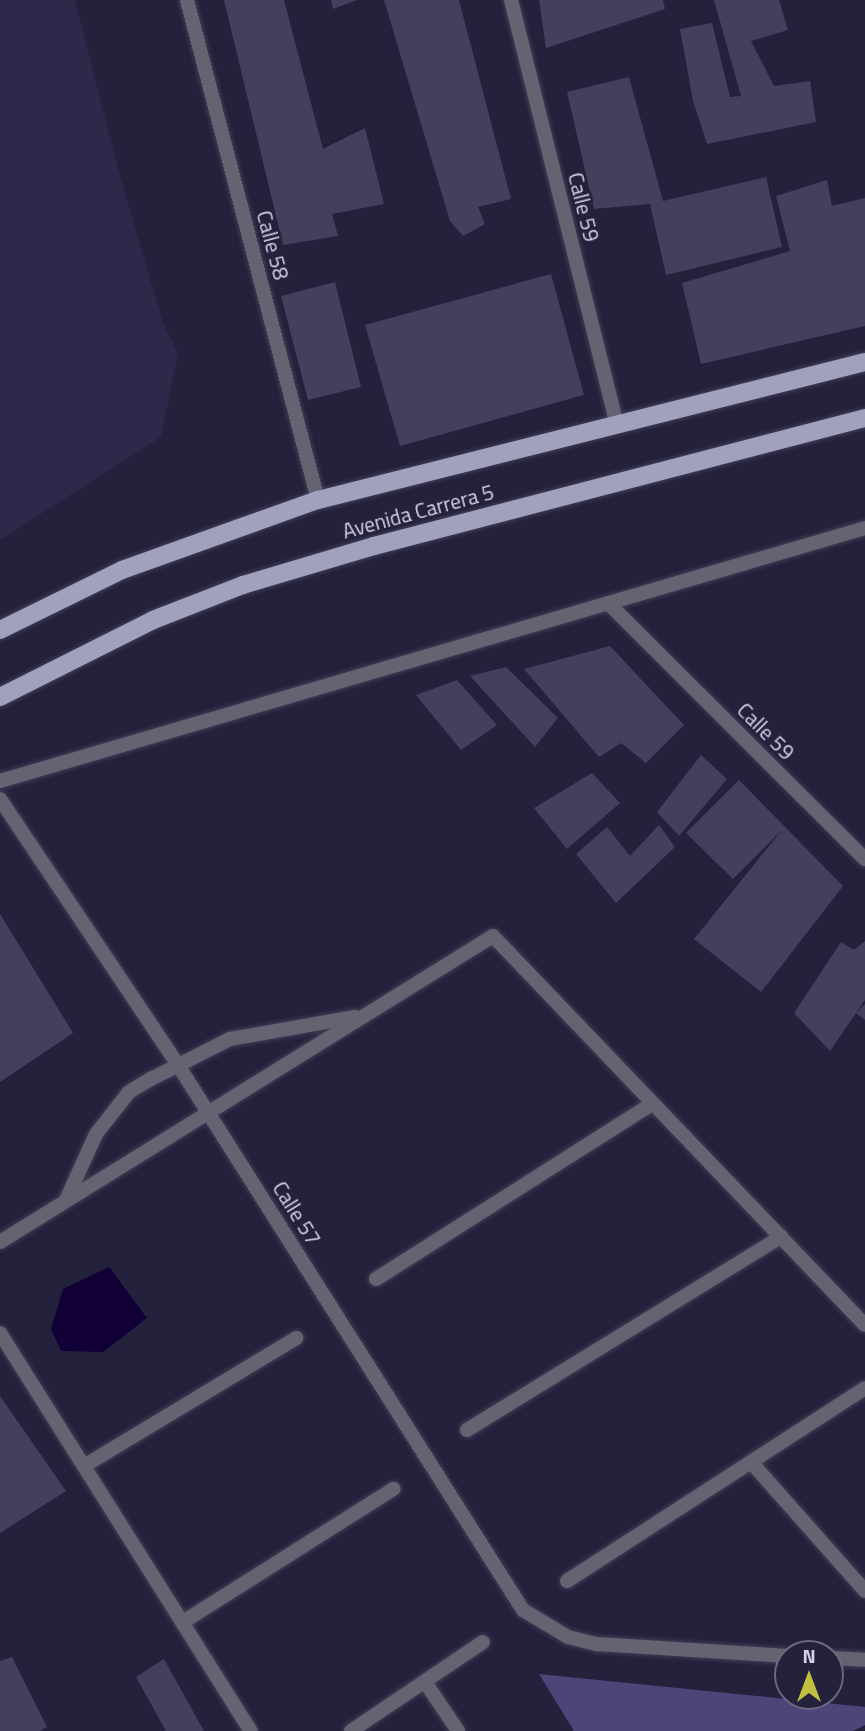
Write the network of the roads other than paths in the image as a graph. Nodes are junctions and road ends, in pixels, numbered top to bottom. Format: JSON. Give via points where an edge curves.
{"nodes":[{"id":1,"x":187,"y":0,"type":"edge"},
{"id":2,"x":511,"y":0,"type":"edge"},
{"id":3,"x":865,"y":362,"type":"edge"},
{"id":4,"x":865,"y":418,"type":"edge"},
{"id":5,"x":617,"y":425,"type":"junction"},
{"id":6,"x":318,"y":500,"type":"junction"},
{"id":7,"x":865,"y":528,"type":"edge"},
{"id":8,"x":608,"y":603,"type":"junction"},
{"id":9,"x":0,"y":630,"type":"edge"},
{"id":10,"x":0,"y":696,"type":"edge"},
{"id":11,"x":0,"y":781,"type":"edge"},
{"id":12,"x":0,"y":799,"type":"edge"},
{"id":13,"x":865,"y":859,"type":"edge"},
{"id":14,"x":363,"y":1016,"type":"junction"},
{"id":15,"x":178,"y":1065,"type":"junction"},
{"id":16,"x":653,"y":1103,"type":"junction"},
{"id":17,"x":207,"y":1111,"type":"junction"},
{"id":18,"x":67,"y":1199,"type":"junction"},
{"id":19,"x":781,"y":1237,"type":"junction"},
{"id":20,"x":0,"y":1242,"type":"edge"},
{"id":21,"x":376,"y":1279,"type":"dead end"},
{"id":22,"x":865,"y":1325,"type":"edge"},
{"id":23,"x":0,"y":1333,"type":"edge"},
{"id":24,"x":296,"y":1338,"type":"dead end"},
{"id":25,"x":865,"y":1388,"type":"edge"},
{"id":26,"x":467,"y":1430,"type":"dead end"},
{"id":27,"x":751,"y":1462,"type":"junction"},
{"id":28,"x":84,"y":1466,"type":"junction"},
{"id":29,"x":393,"y":1489,"type":"dead end"},
{"id":30,"x":567,"y":1581,"type":"dead end"},
{"id":31,"x":865,"y":1591,"type":"edge"},
{"id":32,"x":183,"y":1622,"type":"junction"},
{"id":33,"x":484,"y":1642,"type":"dead end"},
{"id":34,"x":774,"y":1655,"type":"edge"},
{"id":35,"x":844,"y":1659,"type":"edge"},
{"id":36,"x":865,"y":1660,"type":"edge"},
{"id":37,"x":425,"y":1682,"type":"junction"},
{"id":38,"x":251,"y":1731,"type":"edge"},
{"id":39,"x":351,"y":1731,"type":"edge"},
{"id":40,"x":458,"y":1731,"type":"edge"}],
"edges":[{"from":1,"to":6,"type":"street","name":"Calle 58"},
{"from":2,"to":5,"type":"street","name":"Calle 59"},
{"from":3,"to":5,"type":"main road","name":"Avenida Carrera 5"},
{"from":4,"to":10,"type":"main road","name":"Avenida Carrera 5","via":[[351,552],[243,585],[141,626]]},
{"from":5,"to":6,"type":"main road","name":"Avenida Carrera 5"},
{"from":6,"to":9,"type":"main road","name":"Avenida Carrera 5","via":[[122,570]]},
{"from":7,"to":8,"type":"street"},
{"from":8,"to":11,"type":"street"},
{"from":8,"to":13,"type":"street","name":"Calle 59"},
{"from":12,"to":15,"type":"street","name":"Calle 57"},
{"from":14,"to":15,"type":"street","via":[[230,1039]]},
{"from":14,"to":16,"type":"street","via":[[493,936]]},
{"from":14,"to":17,"type":"street"},
{"from":15,"to":17,"type":"street","name":"Calle 57"},
{"from":15,"to":18,"type":"street","via":[[129,1092],[96,1134]]},
{"from":16,"to":19,"type":"street"},
{"from":16,"to":21,"type":"street"},
{"from":17,"to":18,"type":"street"},
{"from":17,"to":34,"type":"street","name":"Calle 57","via":[[523,1610],[569,1637],[597,1644]]},
{"from":18,"to":20,"type":"street"},
{"from":19,"to":22,"type":"street"},
{"from":19,"to":26,"type":"street"},
{"from":23,"to":28,"type":"street"},
{"from":24,"to":28,"type":"street"},
{"from":25,"to":27,"type":"street"},
{"from":27,"to":30,"type":"street"},
{"from":27,"to":31,"type":"street"},
{"from":28,"to":32,"type":"street"},
{"from":29,"to":32,"type":"street"},
{"from":32,"to":38,"type":"street"},
{"from":33,"to":37,"type":"street"},
{"from":35,"to":36,"type":"street"},
{"from":37,"to":39,"type":"street"},
{"from":37,"to":40,"type":"street"}]}
